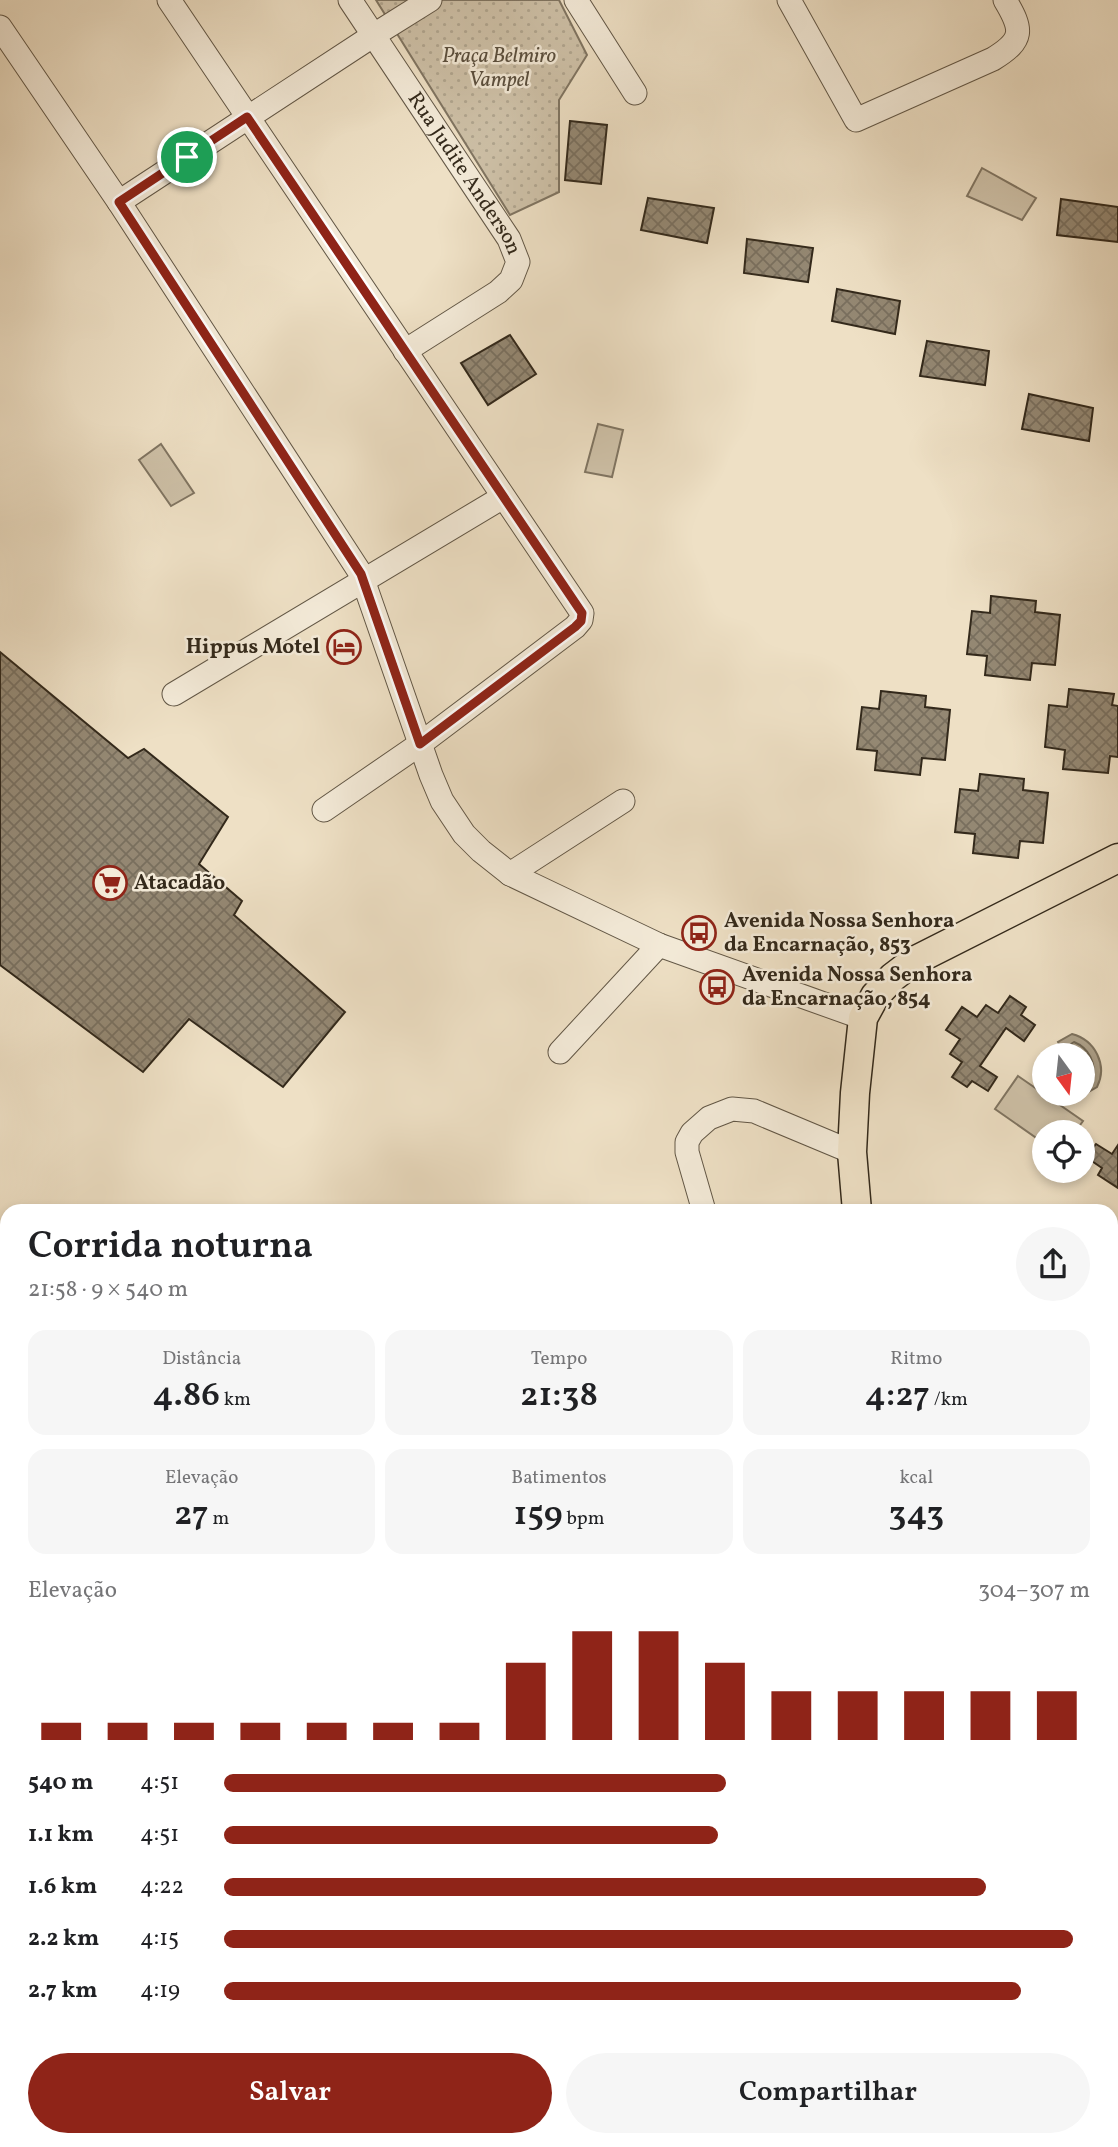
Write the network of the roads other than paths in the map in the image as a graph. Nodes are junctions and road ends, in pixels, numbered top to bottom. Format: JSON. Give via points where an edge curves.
{"nodes":[{"id":1,"x":169,"y":0,"type":"edge"},
{"id":2,"x":351,"y":0,"type":"edge"},
{"id":3,"x":430,"y":0,"type":"edge"},
{"id":4,"x":576,"y":0,"type":"edge"},
{"id":5,"x":789,"y":0,"type":"edge"},
{"id":6,"x":1005,"y":0,"type":"edge"},
{"id":7,"x":0,"y":27,"type":"edge"},
{"id":8,"x":374,"y":34,"type":"junction"},
{"id":9,"x":635,"y":93,"type":"dead end"},
{"id":10,"x":247,"y":117,"type":"junction"},
{"id":11,"x":119,"y":202,"type":"junction"},
{"id":12,"x":405,"y":351,"type":"junction"},
{"id":13,"x":503,"y":497,"type":"junction"},
{"id":14,"x":365,"y":581,"type":"junction"},
{"id":15,"x":174,"y":694,"type":"dead end"},
{"id":16,"x":420,"y":744,"type":"junction"},
{"id":17,"x":622,"y":801,"type":"dead end"},
{"id":18,"x":324,"y":810,"type":"dead end"},
{"id":19,"x":1118,"y":858,"type":"edge"},
{"id":20,"x":510,"y":874,"type":"junction"},
{"id":21,"x":659,"y":945,"type":"junction"},
{"id":22,"x":863,"y":1018,"type":"junction"},
{"id":23,"x":560,"y":1052,"type":"dead end"},
{"id":24,"x":852,"y":1152,"type":"junction"},
{"id":25,"x":702,"y":1204,"type":"edge"},
{"id":26,"x":856,"y":1204,"type":"edge"}],
"edges":[{"from":1,"to":10,"type":"street"},
{"from":2,"to":8,"type":"street","name":"Rua Judite Anderson"},
{"from":3,"to":8,"type":"street"},
{"from":4,"to":9,"type":"street"},
{"from":5,"to":6,"type":"street","via":[[856,120],[1010,48],[1018,28]]},
{"from":7,"to":11,"type":"street"},
{"from":8,"to":10,"type":"street"},
{"from":8,"to":12,"type":"street","name":"Rua Judite Anderson","via":[[509,239],[518,262],[512,280],[498,292]]},
{"from":10,"to":11,"type":"street"},
{"from":10,"to":12,"type":"street"},
{"from":11,"to":14,"type":"street"},
{"from":12,"to":13,"type":"street"},
{"from":13,"to":14,"type":"street"},
{"from":13,"to":16,"type":"street","via":[[582,618]]},
{"from":14,"to":15,"type":"street"},
{"from":14,"to":16,"type":"street"},
{"from":16,"to":18,"type":"street"},
{"from":16,"to":20,"type":"street","via":[[442,801],[464,834]]},
{"from":17,"to":20,"type":"street"},
{"from":19,"to":22,"type":"main road","via":[[914,961],[875,996]]},
{"from":20,"to":21,"type":"street"},
{"from":21,"to":22,"type":"street"},
{"from":21,"to":23,"type":"street"},
{"from":22,"to":24,"type":"main road"},
{"from":24,"to":25,"type":"street","via":[[754,1111],[732,1109],[709,1118],[687,1142]]},
{"from":24,"to":26,"type":"main road"}]}
